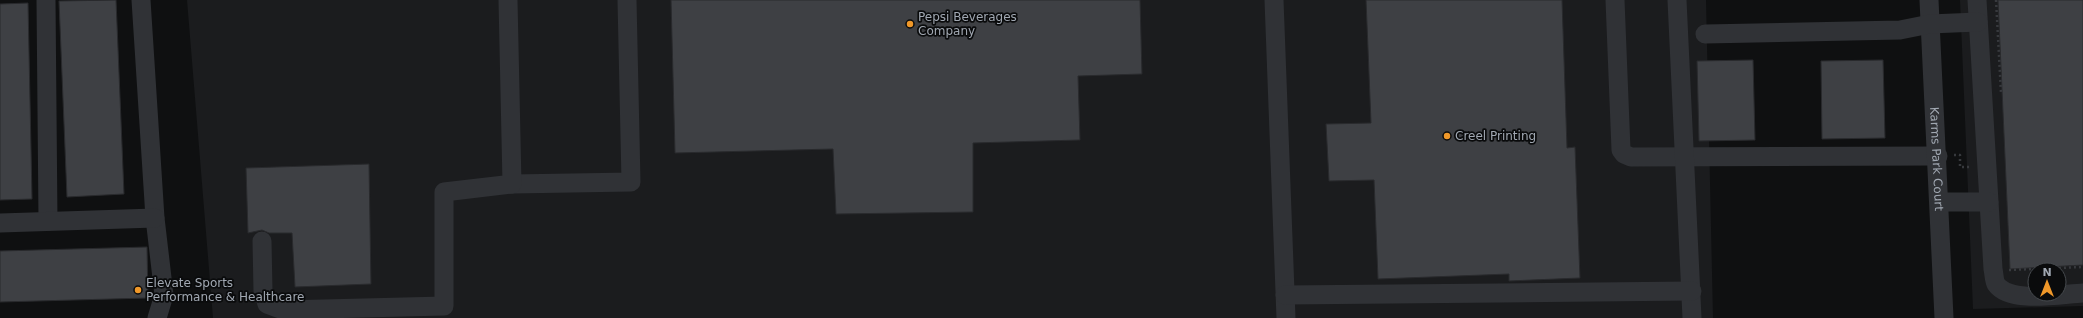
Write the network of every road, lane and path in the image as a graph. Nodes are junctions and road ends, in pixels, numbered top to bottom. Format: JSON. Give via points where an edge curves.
{"nodes":[{"id":1,"x":46,"y":0,"type":"edge"},
{"id":2,"x":141,"y":0,"type":"edge"},
{"id":3,"x":508,"y":0,"type":"edge"},
{"id":4,"x":628,"y":0,"type":"edge"},
{"id":5,"x":1274,"y":0,"type":"edge"},
{"id":6,"x":1615,"y":0,"type":"edge"},
{"id":7,"x":1677,"y":0,"type":"edge"},
{"id":8,"x":1929,"y":0,"type":"edge"},
{"id":9,"x":1977,"y":0,"type":"edge"},
{"id":10,"x":1978,"y":22,"type":"junction"},
{"id":11,"x":1930,"y":24,"type":"junction"},
{"id":12,"x":1705,"y":34,"type":"dead end"},
{"id":13,"x":1944,"y":156,"type":"junction"},
{"id":14,"x":1685,"y":159,"type":"junction"},
{"id":15,"x":1974,"y":167,"type":"dead end"},
{"id":16,"x":512,"y":184,"type":"junction"},
{"id":17,"x":1940,"y":202,"type":"junction"},
{"id":18,"x":1988,"y":202,"type":"junction"},
{"id":19,"x":155,"y":218,"type":"junction"},
{"id":20,"x":48,"y":221,"type":"junction"},
{"id":21,"x":0,"y":223,"type":"edge"},
{"id":22,"x":262,"y":241,"type":"dead end"},
{"id":23,"x":2083,"y":267,"type":"edge"},
{"id":24,"x":2009,"y":270,"type":"dead end"},
{"id":25,"x":1692,"y":291,"type":"junction"},
{"id":26,"x":2083,"y":293,"type":"edge"},
{"id":27,"x":1285,"y":295,"type":"junction"},
{"id":28,"x":157,"y":318,"type":"edge"},
{"id":29,"x":1286,"y":318,"type":"edge"},
{"id":30,"x":1692,"y":318,"type":"edge"},
{"id":31,"x":1944,"y":318,"type":"edge"}],
"edges":[{"from":1,"to":20,"type":"street"},
{"from":2,"to":19,"type":"street"},
{"from":3,"to":16,"type":"street"},
{"from":4,"to":16,"type":"street","via":[[631,182]]},
{"from":5,"to":27,"type":"street"},
{"from":6,"to":14,"type":"street","via":[[1621,150],[1631,157]]},
{"from":7,"to":14,"type":"street"},
{"from":8,"to":11,"type":"street","name":"Karms Park Court"},
{"from":9,"to":10,"type":"street"},
{"from":10,"to":11,"type":"street"},
{"from":10,"to":18,"type":"street"},
{"from":11,"to":12,"type":"street","via":[[1900,30]]},
{"from":11,"to":13,"type":"street","name":"Karms Park Court"},
{"from":13,"to":14,"type":"street"},
{"from":13,"to":15,"type":"path","via":[[1960,155],[1960,167]]},
{"from":13,"to":17,"type":"street","name":"Karms Park Court"},
{"from":14,"to":25,"type":"street"},
{"from":16,"to":22,"type":"street","via":[[444,192],[444,306],[283,310],[267,304],[263,292]]},
{"from":17,"to":18,"type":"street"},
{"from":17,"to":31,"type":"street","name":"Karms Park Court"},
{"from":18,"to":26,"type":"street","via":[[1993,269],[1996,283],[2005,292],[2020,296]]},
{"from":19,"to":20,"type":"street"},
{"from":19,"to":28,"type":"street","via":[[164,295]]},
{"from":20,"to":21,"type":"street"},
{"from":23,"to":24,"type":"path"},
{"from":25,"to":27,"type":"street"},
{"from":25,"to":30,"type":"street"},
{"from":27,"to":29,"type":"street"}]}
